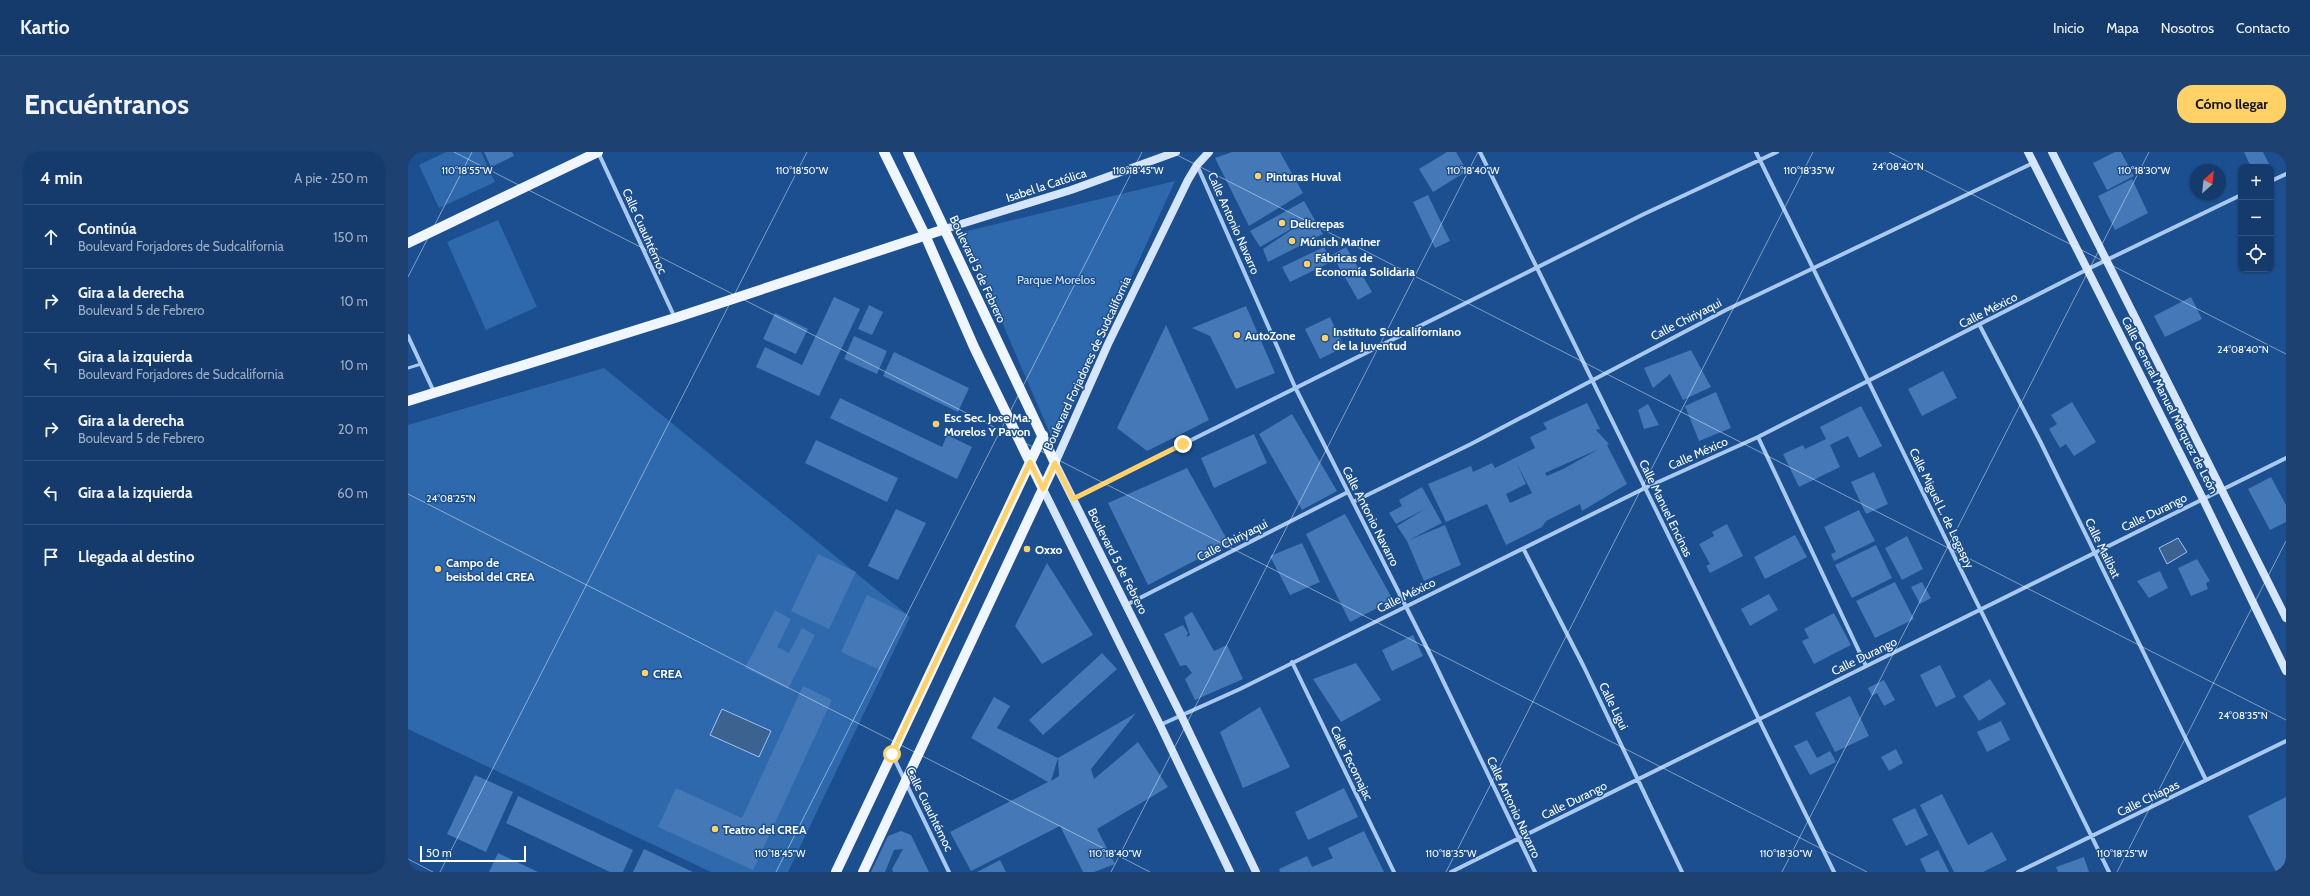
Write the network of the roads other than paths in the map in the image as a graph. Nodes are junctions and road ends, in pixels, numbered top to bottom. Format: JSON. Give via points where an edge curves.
{"nodes":[{"id":1,"x":598,"y":152,"type":"edge"},
{"id":2,"x":884,"y":152,"type":"edge"},
{"id":3,"x":908,"y":152,"type":"edge"},
{"id":4,"x":1176,"y":152,"type":"edge"},
{"id":5,"x":1209,"y":152,"type":"edge"},
{"id":6,"x":1480,"y":152,"type":"edge"},
{"id":7,"x":1756,"y":152,"type":"edge"},
{"id":8,"x":1777,"y":152,"type":"edge"},
{"id":9,"x":2028,"y":152,"type":"edge"},
{"id":10,"x":2052,"y":152,"type":"edge"},
{"id":11,"x":1760,"y":160,"type":"junction"},
{"id":12,"x":2033,"y":163,"type":"junction"},
{"id":13,"x":1196,"y":165,"type":"junction"},
{"id":14,"x":2286,"y":174,"type":"edge"},
{"id":15,"x":2274,"y":180,"type":"edge"},
{"id":16,"x":2238,"y":196,"type":"edge"},
{"id":17,"x":945,"y":228,"type":"junction"},
{"id":18,"x":925,"y":234,"type":"junction"},
{"id":19,"x":408,"y":243,"type":"edge"},
{"id":20,"x":2107,"y":260,"type":"junction"},
{"id":21,"x":1537,"y":268,"type":"junction"},
{"id":22,"x":1814,"y":270,"type":"junction"},
{"id":23,"x":2088,"y":270,"type":"junction"},
{"id":24,"x":675,"y":318,"type":"junction"},
{"id":25,"x":1980,"y":326,"type":"junction"},
{"id":26,"x":408,"y":336,"type":"edge"},
{"id":27,"x":421,"y":364,"type":"junction"},
{"id":28,"x":408,"y":368,"type":"edge"},
{"id":29,"x":1592,"y":381,"type":"junction"},
{"id":30,"x":1868,"y":381,"type":"junction"},
{"id":31,"x":1295,"y":387,"type":"junction"},
{"id":32,"x":434,"y":393,"type":"junction"},
{"id":33,"x":408,"y":401,"type":"edge"},
{"id":34,"x":1043,"y":435,"type":"junction"},
{"id":35,"x":1758,"y":437,"type":"junction"},
{"id":36,"x":2286,"y":458,"type":"edge"},
{"id":37,"x":1030,"y":462,"type":"junction"},
{"id":38,"x":1055,"y":463,"type":"junction"},
{"id":39,"x":1645,"y":488,"type":"junction"},
{"id":40,"x":1043,"y":489,"type":"junction"},
{"id":41,"x":2222,"y":490,"type":"junction"},
{"id":42,"x":1348,"y":492,"type":"junction"},
{"id":43,"x":1073,"y":499,"type":"junction"},
{"id":44,"x":2203,"y":499,"type":"junction"},
{"id":45,"x":1353,"y":502,"type":"junction"},
{"id":46,"x":1524,"y":550,"type":"junction"},
{"id":47,"x":2095,"y":553,"type":"junction"},
{"id":48,"x":1125,"y":605,"type":"junction"},
{"id":49,"x":1405,"y":607,"type":"junction"},
{"id":50,"x":1980,"y":609,"type":"junction"},
{"id":51,"x":2286,"y":618,"type":"edge"},
{"id":52,"x":1292,"y":662,"type":"junction"},
{"id":53,"x":1866,"y":666,"type":"junction"},
{"id":54,"x":2286,"y":671,"type":"edge"},
{"id":55,"x":1181,"y":715,"type":"junction"},
{"id":56,"x":1759,"y":719,"type":"junction"},
{"id":57,"x":1160,"y":725,"type":"junction"},
{"id":58,"x":2286,"y":741,"type":"edge"},
{"id":59,"x":892,"y":754,"type":"junction"},
{"id":60,"x":1638,"y":779,"type":"junction"},
{"id":61,"x":2206,"y":780,"type":"junction"},
{"id":62,"x":906,"y":783,"type":"junction"},
{"id":63,"x":2092,"y":836,"type":"junction"},
{"id":64,"x":1518,"y":839,"type":"junction"},
{"id":65,"x":836,"y":872,"type":"edge"},
{"id":66,"x":863,"y":872,"type":"edge"},
{"id":67,"x":949,"y":872,"type":"edge"},
{"id":68,"x":1230,"y":872,"type":"edge"},
{"id":69,"x":1256,"y":872,"type":"edge"},
{"id":70,"x":1394,"y":872,"type":"edge"},
{"id":71,"x":1451,"y":872,"type":"edge"},
{"id":72,"x":1534,"y":872,"type":"edge"},
{"id":73,"x":1682,"y":872,"type":"edge"},
{"id":74,"x":1834,"y":872,"type":"edge"},
{"id":75,"x":2018,"y":872,"type":"edge"},
{"id":76,"x":2109,"y":872,"type":"edge"}],
"edges":[{"from":1,"to":19,"type":"main road"},
{"from":1,"to":24,"type":"street","name":"Calle Cuauhtémoc"},
{"from":2,"to":18,"type":"main road"},
{"from":3,"to":17,"type":"main road","name":"Boulevard 5 de Febrero"},
{"from":4,"to":17,"type":"street","name":"Isabel la Católica","via":[[1071,190]]},
{"from":5,"to":13,"type":"street","name":"Boulevard Forjadores de Sudcalifornia"},
{"from":6,"to":21,"type":"street","name":"Calle Manuel Encinas"},
{"from":7,"to":11,"type":"street","name":"Calle Miguel L. de Legaspy"},
{"from":8,"to":11,"type":"street"},
{"from":9,"to":12,"type":"street","name":"Calle General Manuel Márquez de León"},
{"from":10,"to":20,"type":"street","name":"Calle General Manuel Márquez de León"},
{"from":11,"to":21,"type":"street"},
{"from":11,"to":22,"type":"street","name":"Calle Miguel L. de Legaspy"},
{"from":12,"to":22,"type":"street","name":"Calle Chiriyaqui"},
{"from":12,"to":23,"type":"street","name":"Calle General Manuel Márquez de León"},
{"from":13,"to":31,"type":"street","name":"Calle Antonio Navarro"},
{"from":13,"to":38,"type":"street","name":"Boulevard Forjadores de Sudcalifornia","via":[[1108,344]]},
{"from":14,"to":15,"type":"street"},
{"from":16,"to":20,"type":"street","name":"Calle México"},
{"from":17,"to":18,"type":"main road"},
{"from":17,"to":34,"type":"main road","name":"Boulevard 5 de Febrero"},
{"from":18,"to":24,"type":"main road"},
{"from":18,"to":37,"type":"main road","via":[[974,347]]},
{"from":20,"to":23,"type":"street","name":"Calle México"},
{"from":20,"to":41,"type":"street","name":"Calle General Manuel Márquez de León"},
{"from":21,"to":29,"type":"street","name":"Calle Manuel Encinas"},
{"from":21,"to":31,"type":"street"},
{"from":22,"to":29,"type":"street","name":"Calle Chiriyaqui","via":[[1720,313]]},
{"from":22,"to":30,"type":"street","name":"Calle Miguel L. de Legaspy"},
{"from":23,"to":25,"type":"street","name":"Calle México"},
{"from":23,"to":44,"type":"street","name":"Calle General Manuel Márquez de León"},
{"from":24,"to":32,"type":"main road"},
{"from":25,"to":30,"type":"street","name":"Calle México"},
{"from":25,"to":47,"type":"street","name":"Calle Malibat"},
{"from":26,"to":27,"type":"street"},
{"from":27,"to":28,"type":"lane"},
{"from":27,"to":32,"type":"street"},
{"from":29,"to":39,"type":"street","name":"Calle Manuel Encinas"},
{"from":29,"to":45,"type":"street","name":"Calle Chiriyaqui"},
{"from":30,"to":35,"type":"street","name":"Calle México"},
{"from":30,"to":50,"type":"street","name":"Calle Miguel L. de Legaspy"},
{"from":31,"to":42,"type":"street","name":"Calle Antonio Navarro"},
{"from":31,"to":43,"type":"street"},
{"from":32,"to":33,"type":"main road"},
{"from":34,"to":37,"type":"main road","name":"Boulevard Forjadores de Sudcalifornia"},
{"from":34,"to":38,"type":"main road","name":"Boulevard 5 de Febrero"},
{"from":35,"to":39,"type":"street","name":"Calle México"},
{"from":35,"to":53,"type":"street"},
{"from":36,"to":41,"type":"street","name":"Calle Durango"},
{"from":37,"to":40,"type":"main road"},
{"from":37,"to":59,"type":"main road","name":"Boulevard Forjadores de Sudcalifornia"},
{"from":38,"to":40,"type":"main road","name":"Boulevard Forjadores de Sudcalifornia"},
{"from":38,"to":43,"type":"street","name":"Boulevard 5 de Febrero"},
{"from":39,"to":46,"type":"street","name":"Calle México"},
{"from":39,"to":56,"type":"street","name":"Calle Manuel Encinas"},
{"from":40,"to":57,"type":"street"},
{"from":40,"to":62,"type":"main road","name":"Boulevard Forjadores de Sudcalifornia"},
{"from":41,"to":44,"type":"street","name":"Calle Durango"},
{"from":41,"to":51,"type":"street","name":"Calle General Manuel Márquez de León"},
{"from":42,"to":45,"type":"street","name":"Calle Antonio Navarro"},
{"from":42,"to":48,"type":"street","name":"Calle Chiriyaqui"},
{"from":43,"to":48,"type":"street","name":"Boulevard 5 de Febrero"},
{"from":44,"to":47,"type":"street","name":"Calle Durango"},
{"from":44,"to":54,"type":"street","name":"Calle General Manuel Márquez de León"},
{"from":45,"to":49,"type":"street","name":"Calle Antonio Navarro"},
{"from":46,"to":49,"type":"street","name":"Calle México"},
{"from":46,"to":60,"type":"street","name":"Calle Ligui"},
{"from":47,"to":50,"type":"street","name":"Calle Durango"},
{"from":47,"to":61,"type":"street","name":"Calle Malibat"},
{"from":48,"to":55,"type":"street","name":"Boulevard 5 de Febrero"},
{"from":49,"to":52,"type":"street","name":"Calle México"},
{"from":49,"to":64,"type":"street","name":"Calle Antonio Navarro"},
{"from":50,"to":53,"type":"street","name":"Calle Durango"},
{"from":50,"to":63,"type":"street","name":"Calle Miguel L. de Legaspy"},
{"from":52,"to":55,"type":"street","name":"Calle México"},
{"from":52,"to":70,"type":"street","name":"Calle Tecomajac"},
{"from":53,"to":56,"type":"street","name":"Calle Durango"},
{"from":55,"to":57,"type":"street","name":"Calle México"},
{"from":55,"to":69,"type":"street","name":"Boulevard 5 de Febrero"},
{"from":56,"to":60,"type":"street","name":"Calle Durango"},
{"from":56,"to":74,"type":"street","name":"Calle Manuel Encinas"},
{"from":57,"to":68,"type":"street"},
{"from":58,"to":61,"type":"street","name":"Calle Chiapas"},
{"from":59,"to":62,"type":"street","name":"Calle Cuauhtémoc"},
{"from":59,"to":65,"type":"main road","name":"Boulevard Forjadores de Sudcalifornia"},
{"from":60,"to":64,"type":"street","name":"Calle Durango"},
{"from":60,"to":73,"type":"street","name":"Calle Ligui"},
{"from":61,"to":63,"type":"street","name":"Calle Chiapas"},
{"from":62,"to":66,"type":"main road","name":"Boulevard Forjadores de Sudcalifornia"},
{"from":62,"to":67,"type":"street","name":"Calle Cuauhtémoc"},
{"from":63,"to":75,"type":"street","name":"Calle Chiapas"},
{"from":63,"to":76,"type":"street","name":"Calle Miguel L. de Legaspy"},
{"from":64,"to":71,"type":"street","name":"Calle Durango"},
{"from":64,"to":72,"type":"street","name":"Calle Antonio Navarro"}]}
